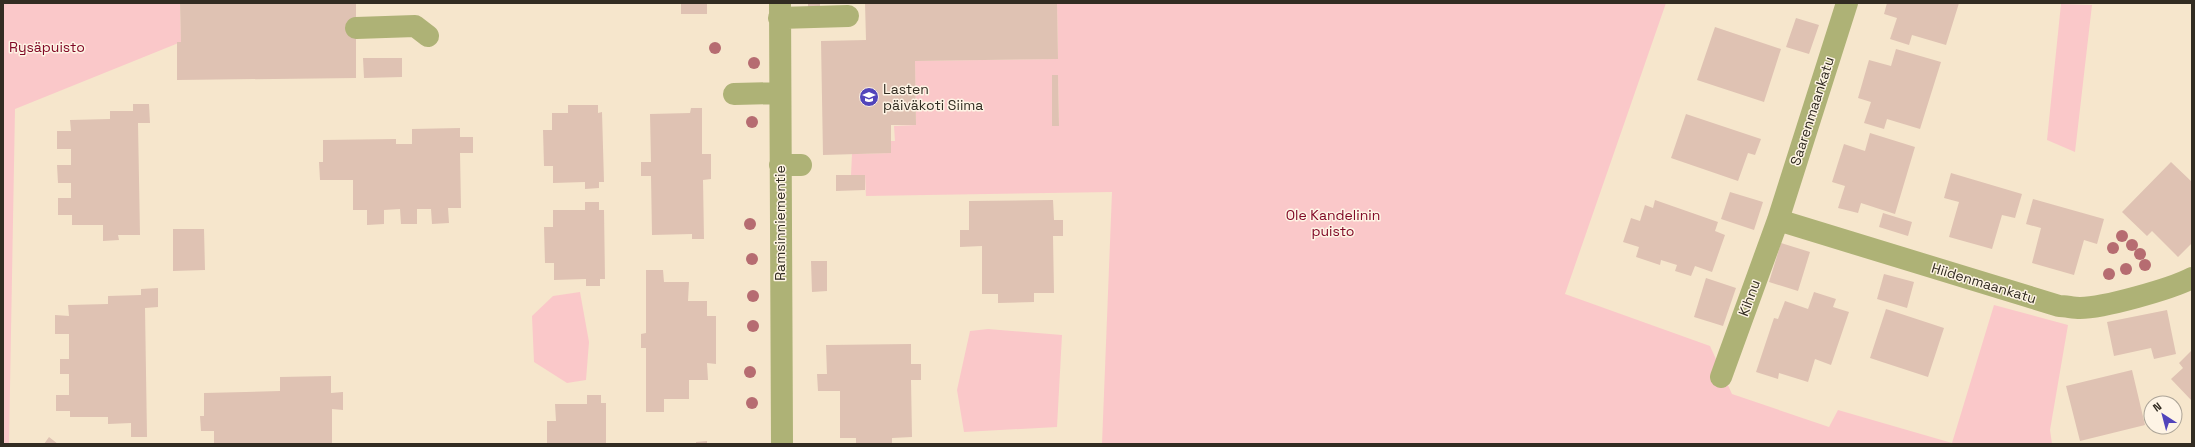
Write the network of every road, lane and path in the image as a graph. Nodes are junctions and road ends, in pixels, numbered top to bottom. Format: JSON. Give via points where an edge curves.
{"nodes":[{"id":1,"x":1847,"y":3,"type":"edge"},
{"id":2,"x":780,"y":11,"type":"edge"},
{"id":3,"x":848,"y":16,"type":"dead end"},
{"id":4,"x":356,"y":28,"type":"dead end"},
{"id":5,"x":428,"y":36,"type":"dead end"},
{"id":6,"x":780,"y":93,"type":"junction"},
{"id":7,"x":734,"y":94,"type":"dead end"},
{"id":8,"x":1778,"y":220,"type":"junction"},
{"id":9,"x":2192,"y":278,"type":"edge"},
{"id":10,"x":1721,"y":377,"type":"dead end"},
{"id":11,"x":782,"y":444,"type":"edge"}],
"edges":[{"from":1,"to":8,"type":"street","name":"Saarenmaankatu"},
{"from":2,"to":3,"type":"street"},
{"from":2,"to":6,"type":"street","name":"Ramsinniementie"},
{"from":4,"to":5,"type":"street","via":[[415,26]]},
{"from":6,"to":7,"type":"street"},
{"from":6,"to":11,"type":"street","name":"Ramsinniementie","via":[[791,165]]},
{"from":8,"to":9,"type":"street","name":"Hiidenmaankatu","via":[[2059,306],[2081,308],[2104,304],[2177,286]]},
{"from":8,"to":10,"type":"street","name":"Kihnu"}]}
